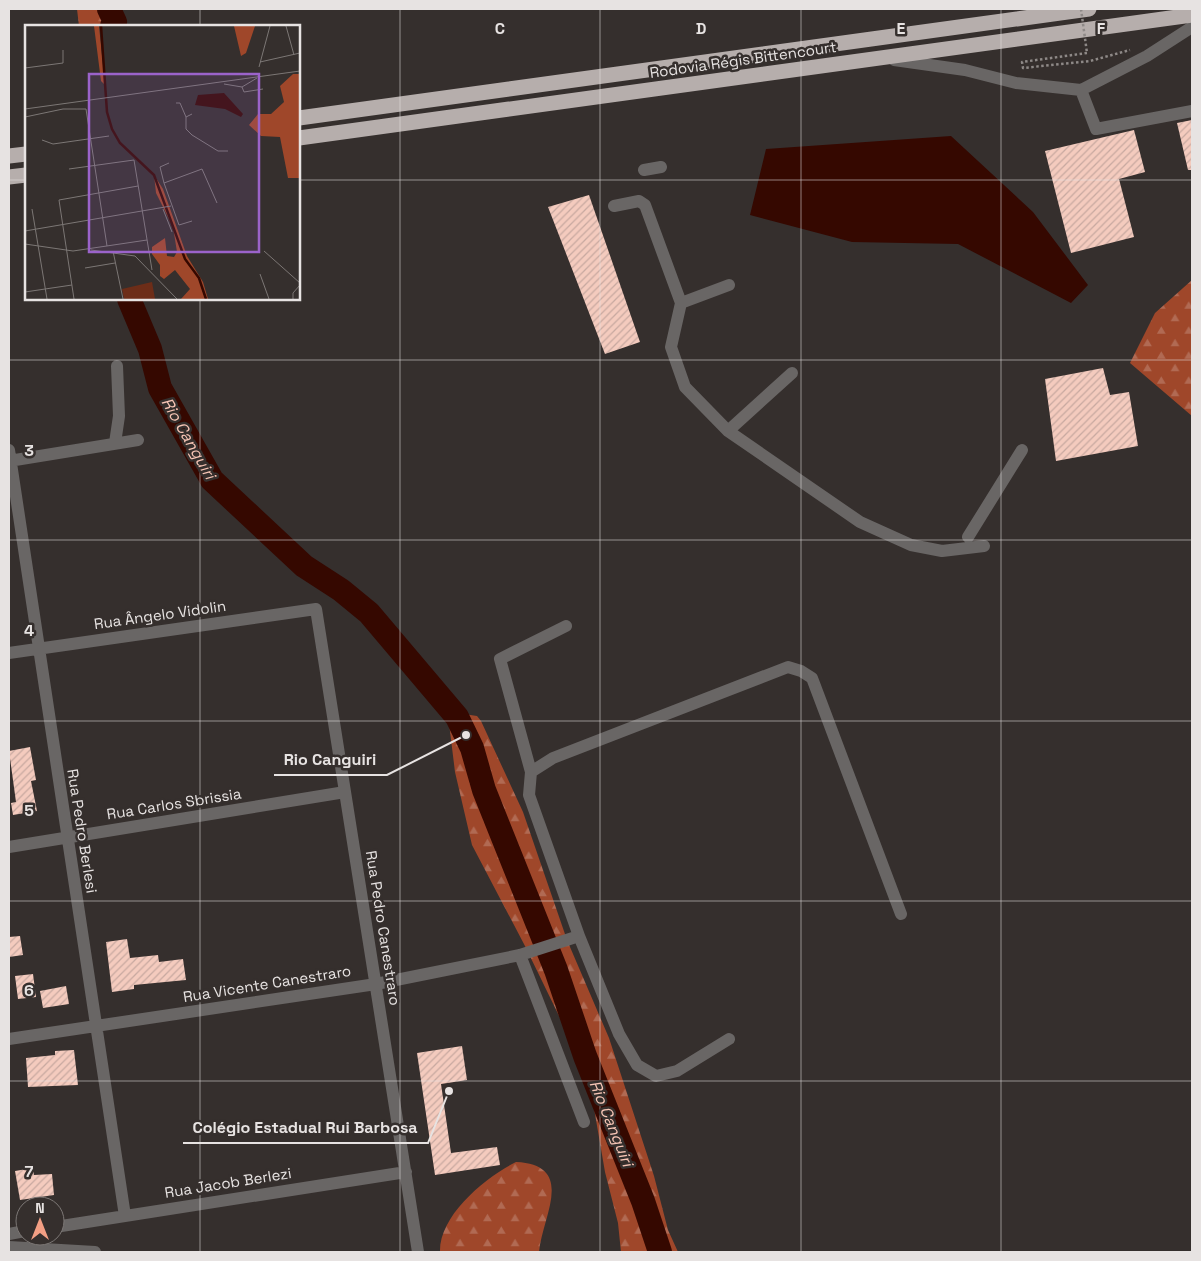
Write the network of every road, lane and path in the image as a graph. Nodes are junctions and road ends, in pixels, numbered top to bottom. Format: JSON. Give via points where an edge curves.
{"nodes":[{"id":1,"x":1081,"y":9,"type":"edge"},
{"id":2,"x":1089,"y":9,"type":"edge"},
{"id":3,"x":1192,"y":15,"type":"edge"},
{"id":4,"x":1192,"y":27,"type":"edge"},
{"id":5,"x":1147,"y":56,"type":"junction"},
{"id":6,"x":884,"y":59,"type":"junction"},
{"id":7,"x":1081,"y":90,"type":"junction"},
{"id":8,"x":1192,"y":111,"type":"edge"},
{"id":9,"x":300,"y":118,"type":"edge"},
{"id":10,"x":300,"y":138,"type":"edge"},
{"id":11,"x":25,"y":154,"type":"edge"},
{"id":12,"x":9,"y":156,"type":"edge"},
{"id":13,"x":661,"y":167,"type":"dead end"},
{"id":14,"x":644,"y":170,"type":"dead end"},
{"id":15,"x":25,"y":175,"type":"edge"},
{"id":16,"x":9,"y":178,"type":"edge"},
{"id":17,"x":614,"y":206,"type":"dead end"},
{"id":18,"x":729,"y":285,"type":"dead end"},
{"id":19,"x":681,"y":303,"type":"junction"},
{"id":20,"x":117,"y":366,"type":"dead end"},
{"id":21,"x":792,"y":373,"type":"dead end"},
{"id":22,"x":728,"y":431,"type":"junction"},
{"id":23,"x":138,"y":440,"type":"dead end"},
{"id":24,"x":115,"y":443,"type":"junction"},
{"id":25,"x":1022,"y":450,"type":"dead end"},
{"id":26,"x":9,"y":457,"type":"edge"},
{"id":27,"x":968,"y":537,"type":"dead end"},
{"id":28,"x":984,"y":546,"type":"dead end"},
{"id":29,"x":316,"y":609,"type":"joint"},
{"id":30,"x":566,"y":626,"type":"dead end"},
{"id":31,"x":38,"y":648,"type":"junction"},
{"id":32,"x":9,"y":652,"type":"edge"},
{"id":33,"x":531,"y":772,"type":"junction"},
{"id":34,"x":345,"y":792,"type":"junction"},
{"id":35,"x":67,"y":838,"type":"junction"},
{"id":36,"x":9,"y":847,"type":"edge"},
{"id":37,"x":901,"y":914,"type":"dead end"},
{"id":38,"x":578,"y":936,"type":"junction"},
{"id":39,"x":524,"y":954,"type":"junction"},
{"id":40,"x":376,"y":984,"type":"junction"},
{"id":41,"x":95,"y":1026,"type":"junction"},
{"id":42,"x":9,"y":1039,"type":"edge"},
{"id":43,"x":729,"y":1039,"type":"dead end"},
{"id":44,"x":584,"y":1122,"type":"dead end"},
{"id":45,"x":406,"y":1172,"type":"junction"},
{"id":46,"x":125,"y":1216,"type":"junction"},
{"id":47,"x":65,"y":1225,"type":"edge"},
{"id":48,"x":9,"y":1248,"type":"edge"},
{"id":49,"x":94,"y":1252,"type":"edge"},
{"id":50,"x":418,"y":1252,"type":"edge"}],
"edges":[{"from":1,"to":5,"type":"path","bridge":true,"via":[[1087,53],[1022,62],[1023,68],[1090,61],[1140,47]]},
{"from":2,"to":9,"type":"highway","name":"Rodovia Régis Bittencourt"},
{"from":3,"to":6,"type":"highway","name":"Rodovia Régis Bittencourt"},
{"from":4,"to":5,"type":"street"},
{"from":5,"to":7,"type":"street"},
{"from":6,"to":7,"type":"street","via":[[965,70],[1016,83]]},
{"from":6,"to":10,"type":"highway","name":"Rodovia Régis Bittencourt"},
{"from":7,"to":8,"type":"street","via":[[1096,130]]},
{"from":11,"to":12,"type":"highway"},
{"from":13,"to":14,"type":"street"},
{"from":15,"to":16,"type":"highway"},
{"from":17,"to":19,"type":"street","via":[[638,201],[645,204]]},
{"from":18,"to":19,"type":"street"},
{"from":19,"to":22,"type":"street","via":[[671,347],[685,387]]},
{"from":20,"to":24,"type":"street","via":[[119,416]]},
{"from":21,"to":22,"type":"street"},
{"from":22,"to":28,"type":"street","via":[[860,522],[911,545],[942,551]]},
{"from":23,"to":24,"type":"street"},
{"from":24,"to":26,"type":"street"},
{"from":25,"to":27,"type":"street"},
{"from":26,"to":31,"type":"street","name":"Rua Pedro Berlesi"},
{"from":29,"to":31,"type":"street","name":"Rua Ângelo Vidolin"},
{"from":29,"to":34,"type":"street","name":"Rua Pedro Canestraro"},
{"from":30,"to":33,"type":"street","via":[[500,659]]},
{"from":31,"to":32,"type":"street","name":"Rua Ângelo Vidolin"},
{"from":31,"to":35,"type":"street","name":"Rua Pedro Berlesi"},
{"from":33,"to":37,"type":"street","via":[[553,758],[788,667],[801,671],[812,678]]},
{"from":33,"to":38,"type":"street","via":[[528,795]]},
{"from":34,"to":35,"type":"street","name":"Rua Carlos Sbrissia"},
{"from":34,"to":40,"type":"street","name":"Rua Pedro Canestraro"},
{"from":35,"to":36,"type":"street","name":"Rua Carlos Sbrissia"},
{"from":35,"to":41,"type":"street","name":"Rua Pedro Berlesi"},
{"from":38,"to":39,"type":"street","name":"Rua Vicente Canestraro"},
{"from":38,"to":43,"type":"street","via":[[619,1034],[637,1066],[656,1076],[677,1071]]},
{"from":39,"to":40,"type":"street","name":"Rua Vicente Canestraro"},
{"from":39,"to":44,"type":"street"},
{"from":40,"to":41,"type":"street","name":"Rua Vicente Canestraro"},
{"from":40,"to":45,"type":"street","name":"Rua Pedro Canestraro"},
{"from":41,"to":42,"type":"street","name":"Rua Vicente Canestraro"},
{"from":41,"to":46,"type":"street","name":"Rua Pedro Berlesi"},
{"from":45,"to":46,"type":"street","name":"Rua Jacob Berlezi"},
{"from":45,"to":50,"type":"street","name":"Rua Pedro Canestraro"},
{"from":46,"to":47,"type":"street","name":"Rua Jacob Berlezi"},
{"from":48,"to":49,"type":"street"}]}
